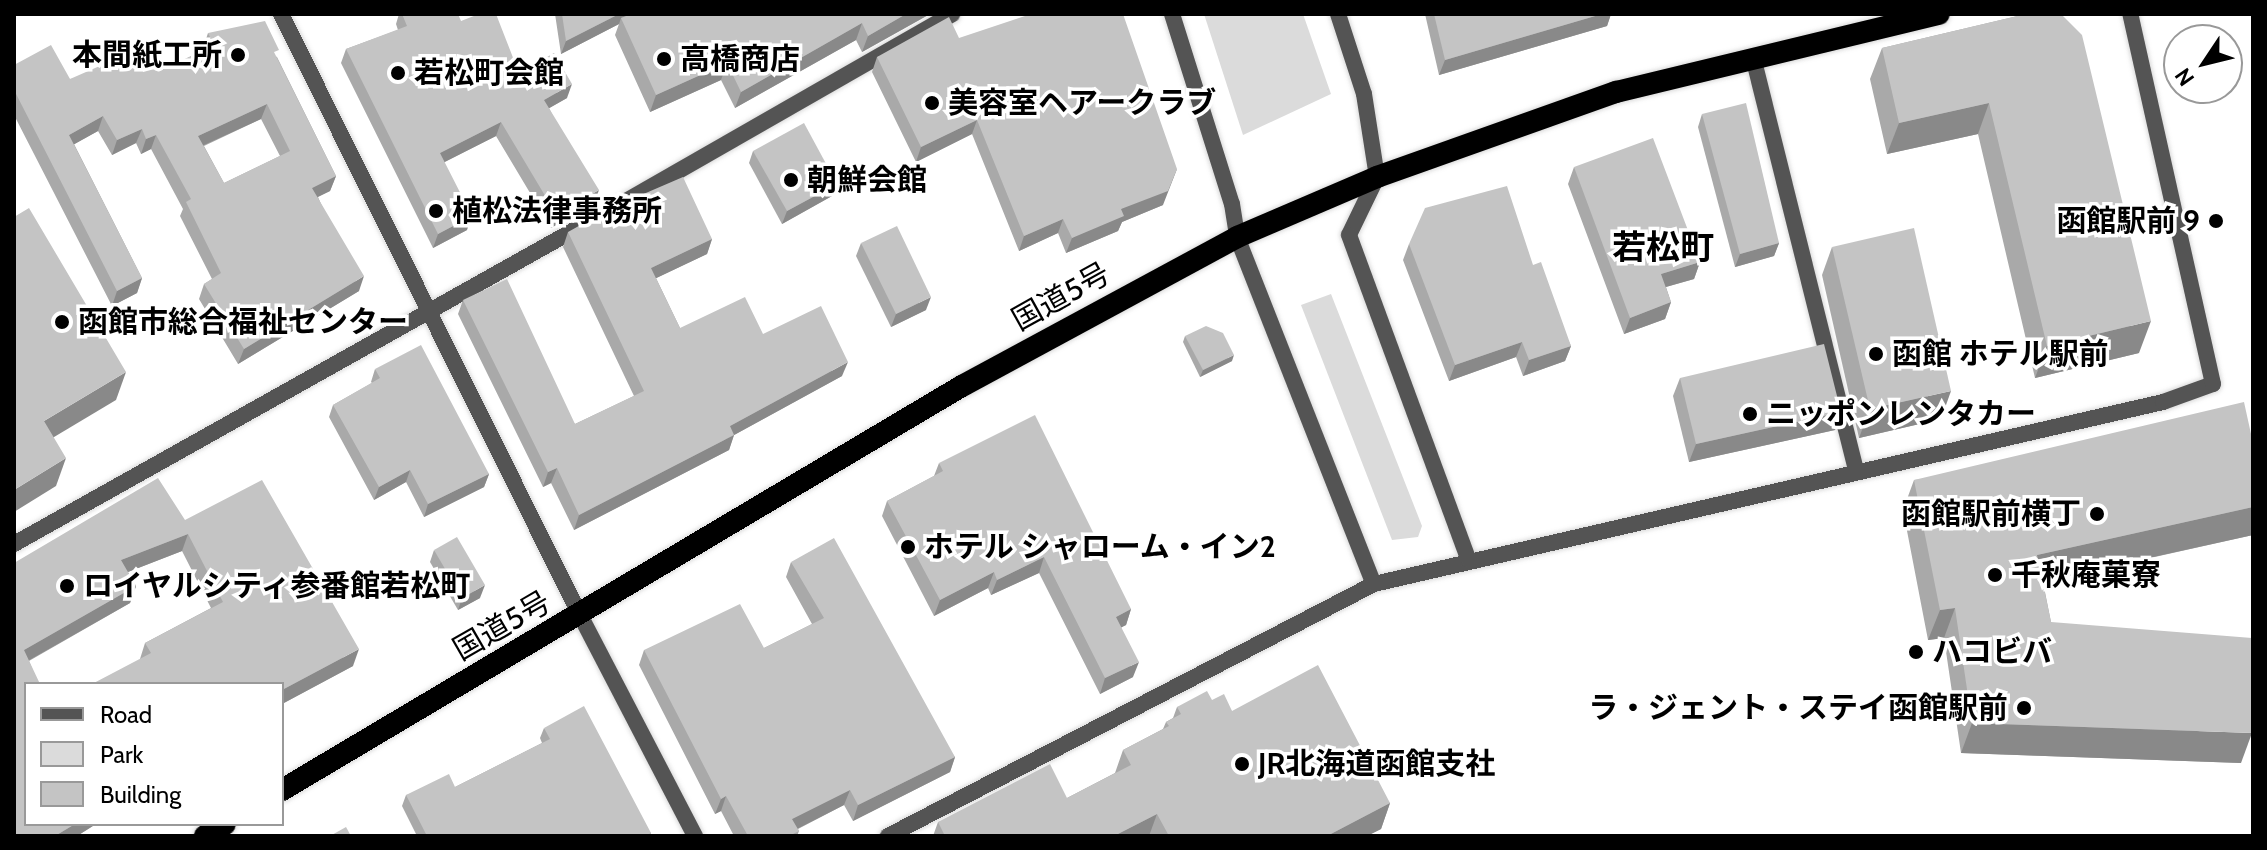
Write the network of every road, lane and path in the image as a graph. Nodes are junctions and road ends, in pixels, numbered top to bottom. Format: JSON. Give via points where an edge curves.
{"nodes":[{"id":1,"x":281,"y":14,"type":"edge"},
{"id":2,"x":952,"y":14,"type":"edge"},
{"id":3,"x":1172,"y":14,"type":"edge"},
{"id":4,"x":1338,"y":14,"type":"edge"},
{"id":5,"x":1939,"y":14,"type":"edge"},
{"id":6,"x":2130,"y":14,"type":"edge"},
{"id":7,"x":1753,"y":57,"type":"junction"},
{"id":8,"x":1377,"y":177,"type":"junction"},
{"id":9,"x":1237,"y":237,"type":"junction"},
{"id":10,"x":427,"y":315,"type":"junction"},
{"id":11,"x":1856,"y":470,"type":"junction"},
{"id":12,"x":14,"y":544,"type":"edge"},
{"id":13,"x":1468,"y":559,"type":"junction"},
{"id":14,"x":1374,"y":584,"type":"junction"},
{"id":15,"x":580,"y":615,"type":"junction"},
{"id":16,"x":284,"y":789,"type":"edge"},
{"id":17,"x":695,"y":836,"type":"edge"},
{"id":18,"x":888,"y":836,"type":"edge"}],
"edges":[{"from":1,"to":10,"type":"street"},
{"from":2,"to":10,"type":"street"},
{"from":3,"to":9,"type":"street","via":[[1232,204]]},
{"from":4,"to":8,"type":"street","via":[[1364,94]]},
{"from":5,"to":7,"type":"highway","name":"国道5号"},
{"from":6,"to":11,"type":"street","via":[[2213,384],[2163,402]]},
{"from":7,"to":8,"type":"highway","name":"国道5号","via":[[1616,92]]},
{"from":7,"to":11,"type":"street"},
{"from":8,"to":9,"type":"highway","name":"国道5号"},
{"from":8,"to":13,"type":"street","via":[[1349,235]]},
{"from":9,"to":14,"type":"street"},
{"from":9,"to":15,"type":"highway","name":"国道5号","via":[[962,386]]},
{"from":10,"to":12,"type":"street"},
{"from":10,"to":15,"type":"street"},
{"from":11,"to":13,"type":"street"},
{"from":13,"to":14,"type":"street"},
{"from":14,"to":18,"type":"street"},
{"from":15,"to":16,"type":"highway","name":"国道5号"},
{"from":15,"to":17,"type":"street"}]}
